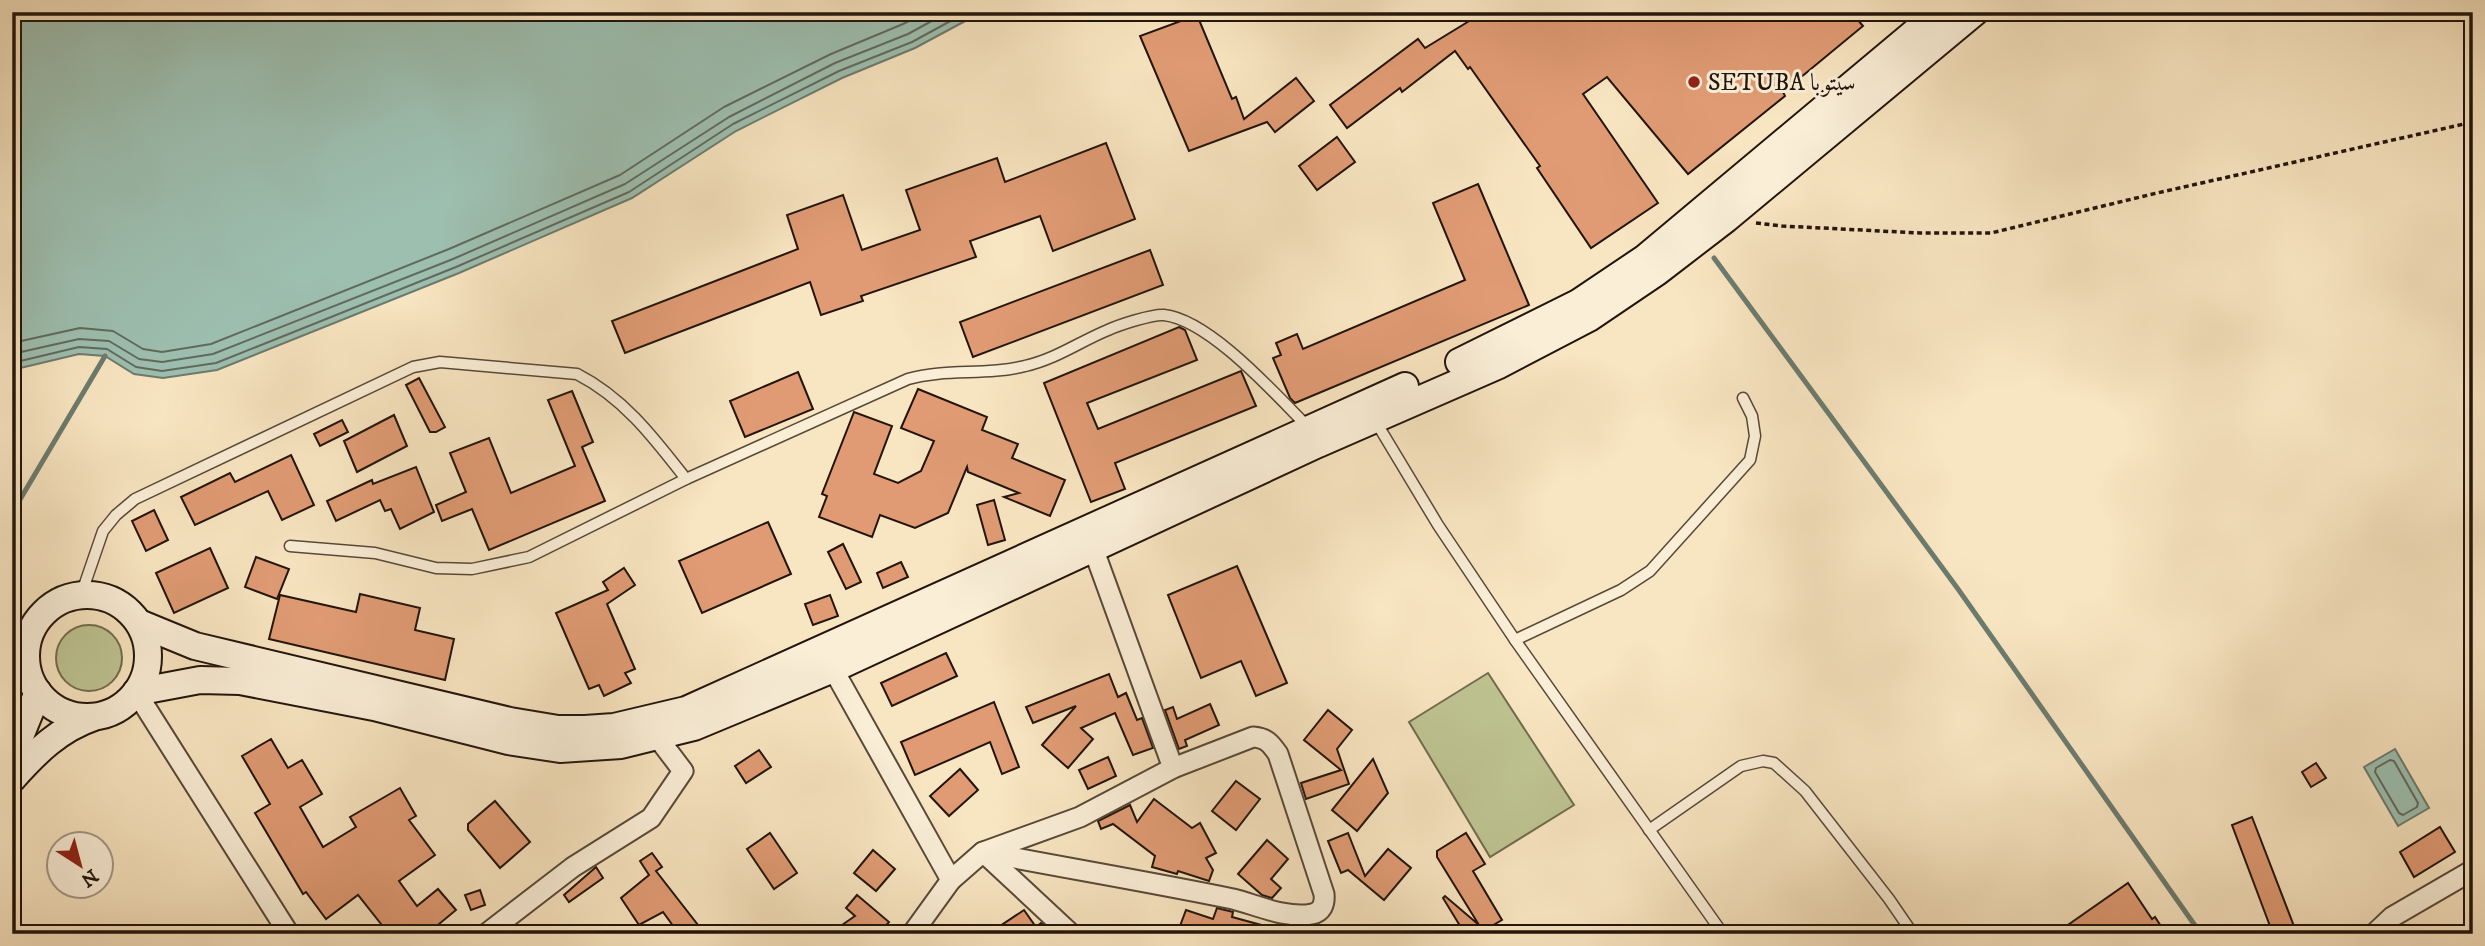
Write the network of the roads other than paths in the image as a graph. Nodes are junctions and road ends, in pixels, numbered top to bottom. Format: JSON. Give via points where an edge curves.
{"nodes":[{"id":1,"x":1939,"y":12,"type":"edge"},
{"id":2,"x":1975,"y":12,"type":"edge"},
{"id":3,"x":1743,"y":398,"type":"dead end"},
{"id":4,"x":1371,"y":411,"type":"junction"},
{"id":5,"x":1314,"y":436,"type":"junction"},
{"id":6,"x":686,"y":478,"type":"junction"},
{"id":7,"x":290,"y":546,"type":"dead end"},
{"id":8,"x":1075,"y":549,"type":"junction"},
{"id":9,"x":81,"y":595,"type":"junction"},
{"id":10,"x":139,"y":623,"type":"junction"},
{"id":11,"x":22,"y":636,"type":"edge"},
{"id":12,"x":1515,"y":640,"type":"junction"},
{"id":13,"x":833,"y":669,"type":"junction"},
{"id":14,"x":27,"y":681,"type":"edge"},
{"id":15,"x":136,"y":692,"type":"junction"},
{"id":16,"x":94,"y":716,"type":"junction"},
{"id":17,"x":658,"y":737,"type":"junction"},
{"id":18,"x":12,"y":756,"type":"edge"},
{"id":19,"x":1173,"y":768,"type":"junction"},
{"id":20,"x":12,"y":779,"type":"edge"},
{"id":21,"x":1649,"y":830,"type":"junction"},
{"id":22,"x":983,"y":852,"type":"junction"},
{"id":23,"x":2473,"y":870,"type":"edge"},
{"id":24,"x":951,"y":880,"type":"junction"},
{"id":25,"x":289,"y":934,"type":"edge"},
{"id":26,"x":486,"y":934,"type":"edge"},
{"id":27,"x":912,"y":934,"type":"edge"},
{"id":28,"x":1070,"y":934,"type":"edge"},
{"id":29,"x":1723,"y":934,"type":"edge"},
{"id":30,"x":1913,"y":934,"type":"edge"},
{"id":31,"x":2374,"y":934,"type":"edge"}],
"edges":[{"from":1,"to":4,"type":"main road","via":[[1623,273],[1578,303]]},
{"from":2,"to":4,"type":"main road","via":[[1726,219],[1589,318],[1499,365]]},
{"from":3,"to":12,"type":"lane","via":[[1755,436],[1751,460],[1650,571],[1621,590]]},
{"from":4,"to":5,"type":"main road"},
{"from":4,"to":12,"type":"lane","via":[[1438,525]]},
{"from":5,"to":6,"type":"lane","via":[[1249,368],[1198,327],[1160,314],[1108,330],[1024,367],[931,373],[908,379]]},
{"from":5,"to":8,"type":"main road"},
{"from":6,"to":7,"type":"lane","via":[[529,557],[472,569],[436,568],[375,552]]},
{"from":6,"to":9,"type":"lane","via":[[641,422],[597,384],[577,374],[440,362],[413,367],[135,499],[103,531]]},
{"from":8,"to":10,"type":"main road","via":[[685,709],[614,727],[558,729],[510,721],[195,646]]},
{"from":8,"to":13,"type":"main road"},
{"from":8,"to":19,"type":"street"},
{"from":9,"to":10,"type":"main road","via":[[114,601]]},
{"from":9,"to":11,"type":"main road","via":[[51,606]]},
{"from":10,"to":15,"type":"main road","via":[[148,658]]},
{"from":11,"to":14,"type":"main road","via":[[27,647]]},
{"from":12,"to":21,"type":"lane"},
{"from":13,"to":17,"type":"main road","via":[[694,727]]},
{"from":13,"to":24,"type":"street"},
{"from":14,"to":16,"type":"main road","via":[[62,712]]},
{"from":14,"to":18,"type":"main road"},
{"from":15,"to":16,"type":"main road","via":[[125,704]]},
{"from":15,"to":17,"type":"main road","via":[[200,680],[240,681],[560,749]]},
{"from":15,"to":25,"type":"street"},
{"from":16,"to":20,"type":"main road","via":[[56,735]]},
{"from":17,"to":26,"type":"street","via":[[683,771],[651,818],[573,867]]},
{"from":19,"to":22,"type":"street","via":[[1080,817]]},
{"from":19,"to":22,"type":"street","via":[[1253,737],[1270,743],[1278,754],[1324,894],[1325,903],[1318,912],[1277,911]]},
{"from":21,"to":29,"type":"lane"},
{"from":21,"to":30,"type":"lane","via":[[1741,766],[1774,763],[1805,791]]},
{"from":22,"to":24,"type":"street"},
{"from":22,"to":28,"type":"street"},
{"from":23,"to":31,"type":"street","via":[[2392,918]]},
{"from":24,"to":27,"type":"street"}]}
